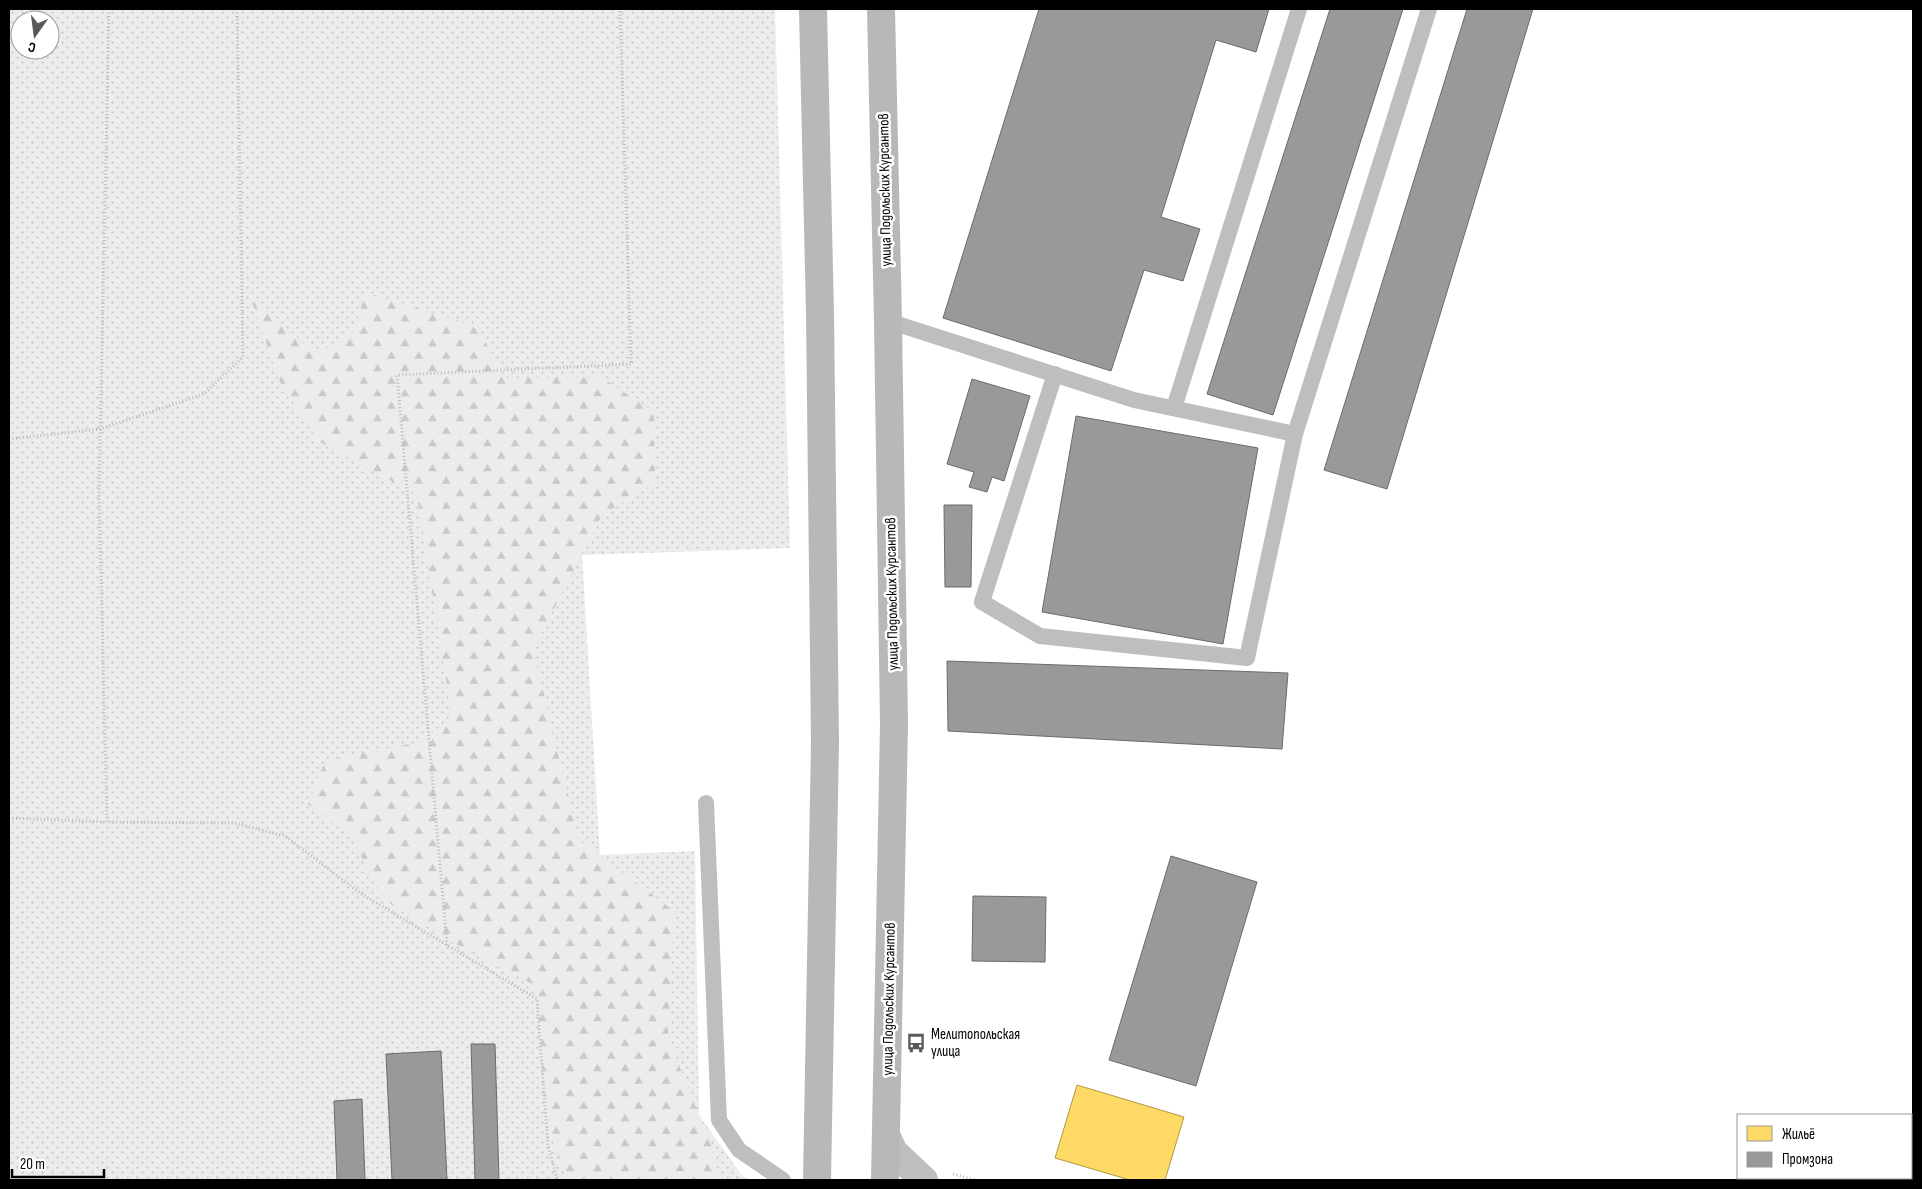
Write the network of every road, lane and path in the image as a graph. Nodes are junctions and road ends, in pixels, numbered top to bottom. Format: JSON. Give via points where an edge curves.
{"nodes":[{"id":1,"x":108,"y":9,"type":"edge"},
{"id":2,"x":237,"y":9,"type":"edge"},
{"id":3,"x":620,"y":9,"type":"edge"},
{"id":4,"x":813,"y":9,"type":"edge"},
{"id":5,"x":881,"y":9,"type":"edge"},
{"id":6,"x":1299,"y":9,"type":"edge"},
{"id":7,"x":1429,"y":9,"type":"edge"},
{"id":8,"x":888,"y":321,"type":"junction"},
{"id":9,"x":1055,"y":374,"type":"junction"},
{"id":10,"x":1174,"y":408,"type":"junction"},
{"id":11,"x":100,"y":429,"type":"junction"},
{"id":12,"x":1295,"y":434,"type":"junction"},
{"id":13,"x":9,"y":439,"type":"edge"},
{"id":14,"x":706,"y":803,"type":"dead end"},
{"id":15,"x":9,"y":818,"type":"edge"},
{"id":16,"x":107,"y":822,"type":"junction"},
{"id":17,"x":447,"y":945,"type":"junction"},
{"id":18,"x":886,"y":1135,"type":"junction"},
{"id":19,"x":556,"y":1180,"type":"edge"},
{"id":20,"x":783,"y":1180,"type":"edge"},
{"id":21,"x":816,"y":1180,"type":"edge"},
{"id":22,"x":885,"y":1180,"type":"edge"},
{"id":23,"x":924,"y":1180,"type":"edge"}],
"edges":[{"from":1,"to":11,"type":"path"},
{"from":2,"to":11,"type":"path","via":[[243,357],[204,394]]},
{"from":3,"to":17,"type":"path","via":[[631,364],[397,375]]},
{"from":4,"to":21,"type":"main road","via":[[825,742]]},
{"from":5,"to":8,"type":"main road","name":"улица Подольских Курсантов"},
{"from":6,"to":10,"type":"lane"},
{"from":7,"to":12,"type":"lane"},
{"from":8,"to":9,"type":"lane"},
{"from":8,"to":18,"type":"main road","name":"улица Подольских Курсантов","via":[[894,724]]},
{"from":9,"to":10,"type":"lane","via":[[1134,400]]},
{"from":9,"to":12,"type":"lane","via":[[982,602],[1040,636],[1247,658]]},
{"from":10,"to":12,"type":"lane"},
{"from":11,"to":13,"type":"path"},
{"from":11,"to":16,"type":"path"},
{"from":14,"to":20,"type":"lane","via":[[719,1120],[739,1150]]},
{"from":15,"to":16,"type":"path"},
{"from":16,"to":17,"type":"path","via":[[234,823],[285,836],[360,893]]},
{"from":17,"to":19,"type":"path","via":[[537,999],[548,1145]]},
{"from":18,"to":22,"type":"main road","name":"улица Подольских Курсантов"},
{"from":18,"to":23,"type":"street","via":[[894,1152]]}]}
